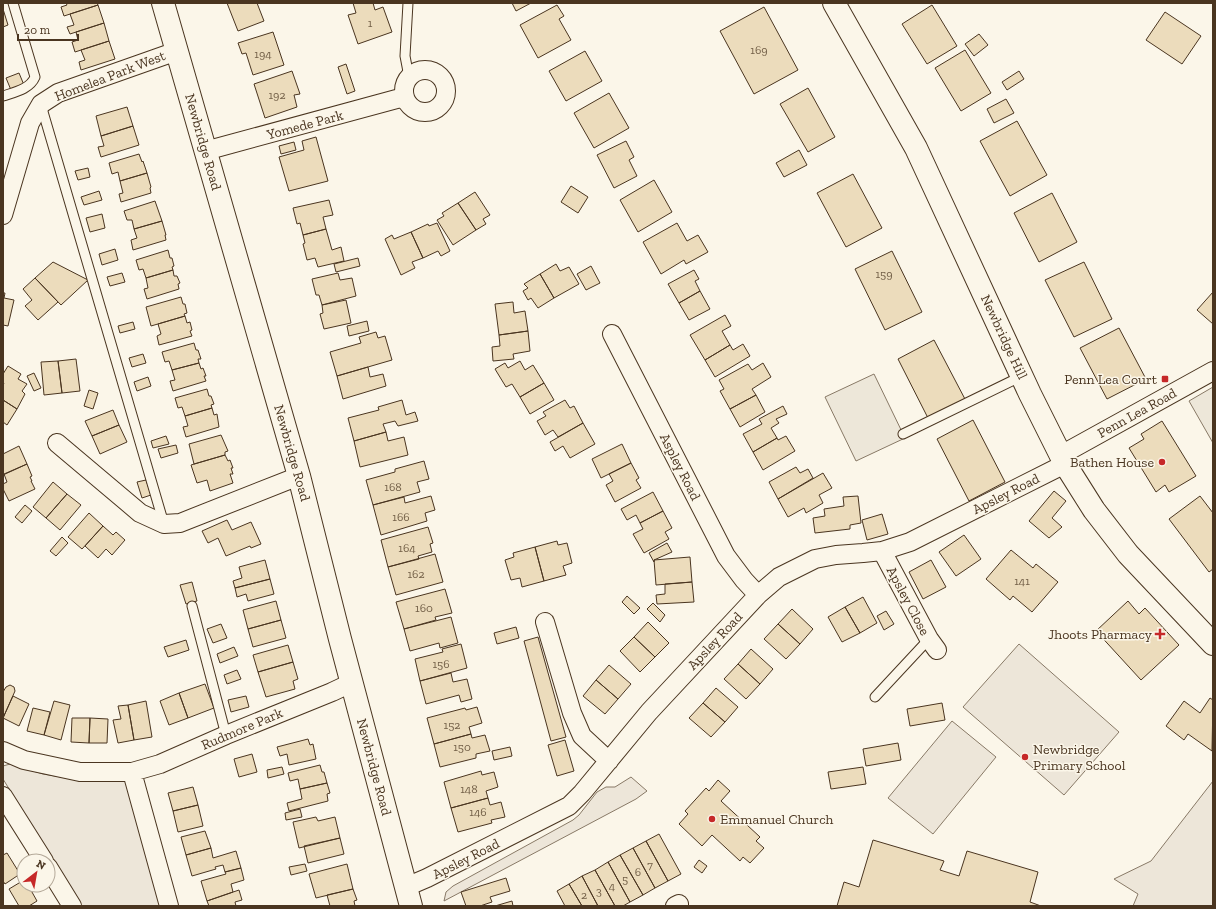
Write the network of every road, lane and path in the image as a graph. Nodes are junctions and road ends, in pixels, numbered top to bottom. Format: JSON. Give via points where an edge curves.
{"nodes":[{"id":1,"x":13,"y":3,"type":"edge"},
{"id":2,"x":163,"y":3,"type":"edge"},
{"id":3,"x":408,"y":3,"type":"edge"},
{"id":4,"x":834,"y":3,"type":"edge"},
{"id":5,"x":177,"y":52,"type":"junction"},
{"id":6,"x":409,"y":77,"type":"junction"},
{"id":7,"x":3,"y":96,"type":"edge"},
{"id":8,"x":404,"y":97,"type":"junction"},
{"id":9,"x":41,"y":104,"type":"junction"},
{"id":10,"x":205,"y":151,"type":"junction"},
{"id":11,"x":3,"y":214,"type":"edge"},
{"id":12,"x":612,"y":334,"type":"dead end"},
{"id":13,"x":1213,"y":371,"type":"edge"},
{"id":14,"x":1022,"y":376,"type":"junction"},
{"id":15,"x":903,"y":434,"type":"dead end"},
{"id":16,"x":57,"y":443,"type":"dead end"},
{"id":17,"x":1063,"y":460,"type":"junction"},
{"id":18,"x":299,"y":476,"type":"junction"},
{"id":19,"x":164,"y":524,"type":"junction"},
{"id":20,"x":882,"y":550,"type":"junction"},
{"id":21,"x":758,"y":595,"type":"junction"},
{"id":22,"x":192,"y":606,"type":"dead end"},
{"id":23,"x":545,"y":622,"type":"dead end"},
{"id":24,"x":933,"y":644,"type":"joint"},
{"id":25,"x":1213,"y":644,"type":"edge"},
{"id":26,"x":352,"y":682,"type":"junction"},
{"id":27,"x":875,"y":697,"type":"dead end"},
{"id":28,"x":226,"y":735,"type":"junction"},
{"id":29,"x":3,"y":751,"type":"edge"},
{"id":30,"x":609,"y":761,"type":"junction"},
{"id":31,"x":132,"y":772,"type":"junction"},
{"id":32,"x":3,"y":796,"type":"edge"},
{"id":33,"x":39,"y":853,"type":"edge"},
{"id":34,"x":56,"y":880,"type":"edge"},
{"id":35,"x":409,"y":896,"type":"edge"},
{"id":36,"x":72,"y":906,"type":"edge"},
{"id":37,"x":169,"y":906,"type":"edge"}],
"edges":[{"from":1,"to":7,"type":"lane","via":[[35,76],[33,82],[22,89]]},
{"from":2,"to":5,"type":"main road","name":"Newbridge Road"},
{"from":3,"to":6,"type":"lane","via":[[405,56]]},
{"from":4,"to":14,"type":"main road","name":"Newbridge Hill","via":[[916,148]]},
{"from":5,"to":9,"type":"street","name":"Homelea Park West","via":[[58,93]]},
{"from":5,"to":10,"type":"main road","name":"Newbridge Road"},
{"from":6,"to":8,"type":"street","via":[[405,82]]},
{"from":6,"to":8,"type":"street","via":[[414,72],[422,70],[437,73],[446,86],[446,96],[439,108],[429,112],[413,109]]},
{"from":8,"to":10,"type":"street","name":"Yomede Park"},
{"from":9,"to":11,"type":"street","name":"Homelea Park West","via":[[30,123]]},
{"from":9,"to":19,"type":"lane"},
{"from":10,"to":18,"type":"main road","name":"Newbridge Road"},
{"from":12,"to":21,"type":"street","name":"Aspley Road","via":[[726,556]]},
{"from":13,"to":17,"type":"street","name":"Penn Lea Road"},
{"from":14,"to":15,"type":"lane"},
{"from":14,"to":17,"type":"main road","name":"Newbridge Hill"},
{"from":16,"to":19,"type":"street","via":[[140,513]]},
{"from":17,"to":20,"type":"street","name":"Apsley Road","via":[[910,542]]},
{"from":17,"to":25,"type":"main road","name":"Newbridge Hill","via":[[1094,510],[1128,554]]},
{"from":18,"to":19,"type":"street","via":[[180,523]]},
{"from":18,"to":26,"type":"main road","name":"Newbridge Road"},
{"from":20,"to":21,"type":"street","name":"Apsley Road","via":[[815,559],[779,577]]},
{"from":20,"to":24,"type":"street","name":"Apsley Close"},
{"from":21,"to":30,"type":"street","name":"Apsley Road","via":[[649,712]]},
{"from":22,"to":28,"type":"lane"},
{"from":23,"to":30,"type":"street","via":[[572,713],[582,736]]},
{"from":24,"to":27,"type":"lane"},
{"from":26,"to":28,"type":"street","name":"Rudmore Park"},
{"from":26,"to":35,"type":"main road","name":"Newbridge Road"},
{"from":28,"to":31,"type":"street","name":"Rudmore Park","via":[[160,764]]},
{"from":29,"to":31,"type":"street","name":"Rudmore Park","via":[[24,760],[80,772]]},
{"from":30,"to":35,"type":"street","name":"Apsley Road","via":[[569,806],[435,875]]},
{"from":31,"to":37,"type":"street"},
{"from":32,"to":33,"type":"street"},
{"from":34,"to":36,"type":"street"}]}
